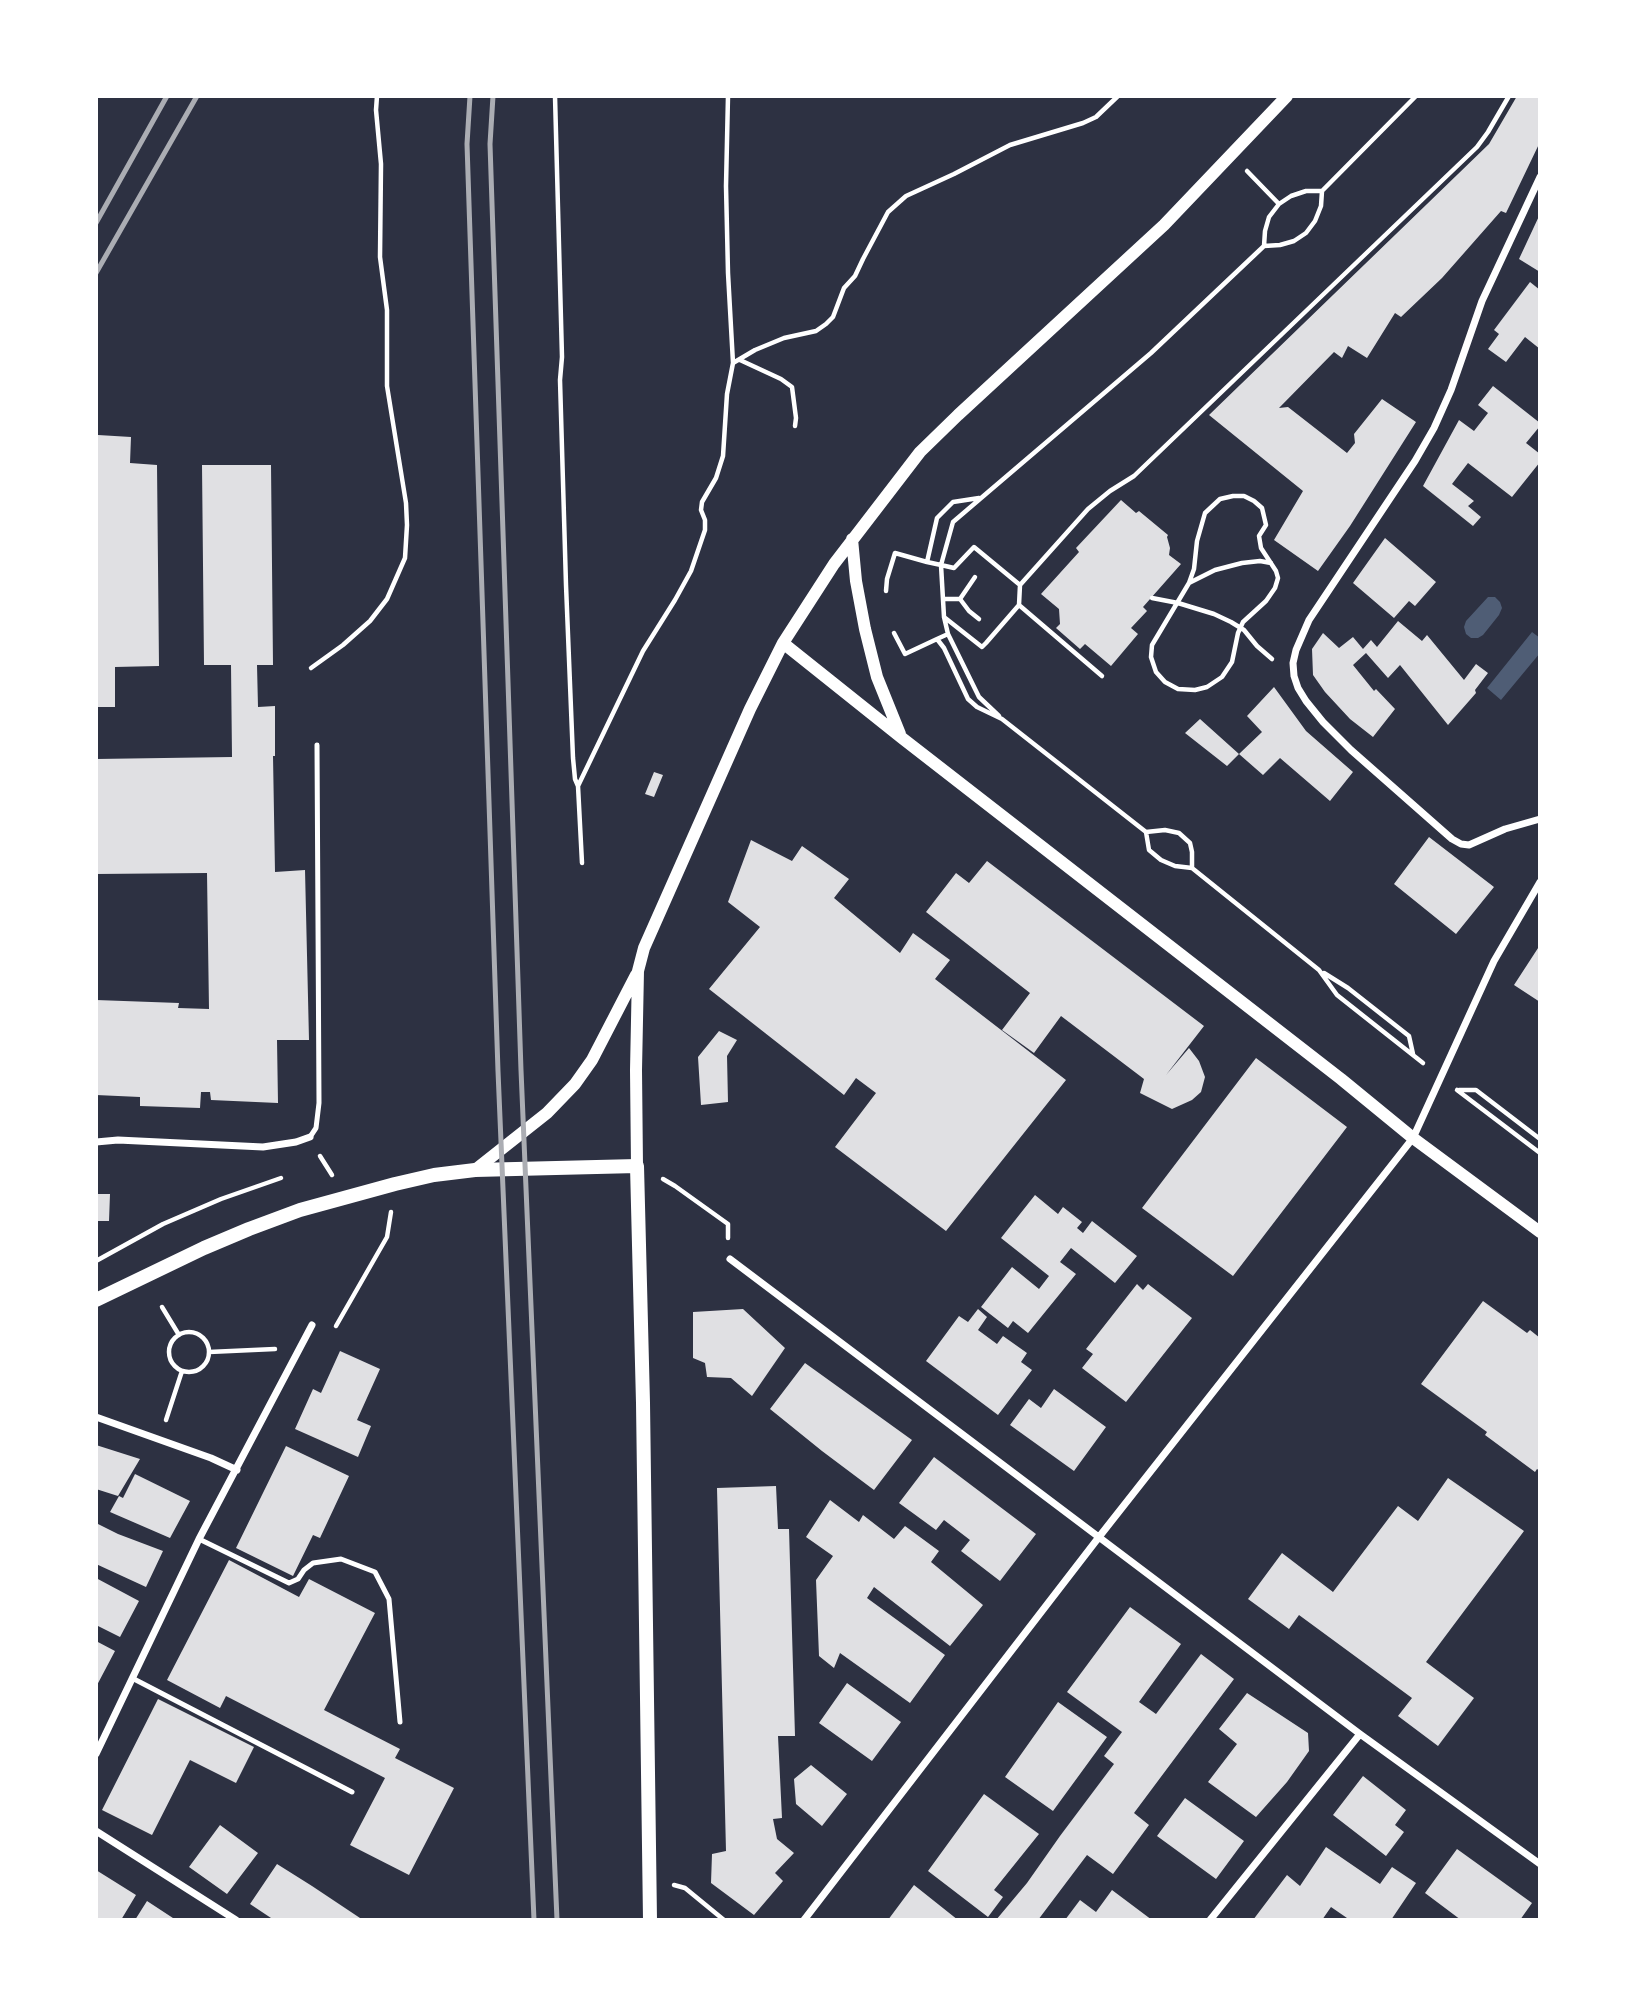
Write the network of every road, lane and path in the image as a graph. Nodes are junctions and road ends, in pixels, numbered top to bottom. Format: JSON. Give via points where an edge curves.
{"nodes":[{"id":1,"x":377,"y":96,"type":"edge"},
{"id":2,"x":555,"y":96,"type":"edge"},
{"id":3,"x":728,"y":96,"type":"edge"},
{"id":4,"x":1118,"y":96,"type":"edge"},
{"id":5,"x":1287,"y":96,"type":"edge"},
{"id":6,"x":1416,"y":96,"type":"edge"},
{"id":7,"x":1509,"y":96,"type":"edge"},
{"id":8,"x":1232,"y":155,"type":"junction"},
{"id":9,"x":1540,"y":177,"type":"edge"},
{"id":10,"x":1322,"y":191,"type":"junction"},
{"id":11,"x":1279,"y":204,"type":"junction"},
{"id":12,"x":1264,"y":246,"type":"junction"},
{"id":13,"x":739,"y":360,"type":"junction"},
{"id":14,"x":733,"y":363,"type":"junction"},
{"id":15,"x":795,"y":426,"type":"dead end"},
{"id":16,"x":980,"y":498,"type":"junction"},
{"id":17,"x":852,"y":539,"type":"junction"},
{"id":18,"x":927,"y":562,"type":"junction"},
{"id":19,"x":1271,"y":564,"type":"junction"},
{"id":20,"x":941,"y":565,"type":"junction"},
{"id":21,"x":975,"y":577,"type":"dead end"},
{"id":22,"x":1189,"y":583,"type":"junction"},
{"id":23,"x":1020,"y":585,"type":"junction"},
{"id":24,"x":960,"y":598,"type":"junction"},
{"id":25,"x":1152,"y":598,"type":"dead end"},
{"id":26,"x":885,"y":599,"type":"dead end"},
{"id":27,"x":943,"y":599,"type":"junction"},
{"id":28,"x":1178,"y":603,"type":"junction"},
{"id":29,"x":1019,"y":605,"type":"junction"},
{"id":30,"x":944,"y":617,"type":"junction"},
{"id":31,"x":979,"y":620,"type":"dead end"},
{"id":32,"x":889,"y":622,"type":"dead end"},
{"id":33,"x":1241,"y":628,"type":"junction"},
{"id":34,"x":948,"y":634,"type":"junction"},
{"id":35,"x":937,"y":639,"type":"junction"},
{"id":36,"x":783,"y":643,"type":"junction"},
{"id":37,"x":1293,"y":663,"type":"junction"},
{"id":38,"x":311,"y":667,"type":"dead end"},
{"id":39,"x":1102,"y":676,"type":"dead end"},
{"id":40,"x":1002,"y":719,"type":"junction"},
{"id":41,"x":902,"y":738,"type":"junction"},
{"id":42,"x":317,"y":745,"type":"dead end"},
{"id":43,"x":578,"y":786,"type":"junction"},
{"id":44,"x":1540,"y":819,"type":"edge"},
{"id":45,"x":1146,"y":832,"type":"junction"},
{"id":46,"x":582,"y":863,"type":"dead end"},
{"id":47,"x":1192,"y":869,"type":"junction"},
{"id":48,"x":1540,"y":882,"type":"edge"},
{"id":49,"x":1320,"y":970,"type":"junction"},
{"id":50,"x":638,"y":971,"type":"junction"},
{"id":51,"x":1413,"y":1055,"type":"junction"},
{"id":52,"x":1439,"y":1077,"type":"junction"},
{"id":53,"x":1458,"y":1090,"type":"junction"},
{"id":54,"x":310,"y":1137,"type":"junction"},
{"id":55,"x":1413,"y":1138,"type":"junction"},
{"id":56,"x":1540,"y":1139,"type":"edge"},
{"id":57,"x":96,"y":1142,"type":"edge"},
{"id":58,"x":1540,"y":1153,"type":"edge"},
{"id":59,"x":637,"y":1166,"type":"junction"},
{"id":60,"x":475,"y":1170,"type":"junction"},
{"id":61,"x":281,"y":1178,"type":"dead end"},
{"id":62,"x":395,"y":1184,"type":"junction"},
{"id":63,"x":345,"y":1197,"type":"junction"},
{"id":64,"x":1540,"y":1232,"type":"edge"},
{"id":65,"x":730,"y":1259,"type":"joint"},
{"id":66,"x":96,"y":1261,"type":"edge"},
{"id":67,"x":96,"y":1300,"type":"edge"},
{"id":68,"x":162,"y":1307,"type":"dead end"},
{"id":69,"x":312,"y":1325,"type":"joint"},
{"id":70,"x":178,"y":1335,"type":"junction"},
{"id":71,"x":300,"y":1348,"type":"junction"},
{"id":72,"x":209,"y":1352,"type":"junction"},
{"id":73,"x":182,"y":1371,"type":"junction"},
{"id":74,"x":96,"y":1417,"type":"edge"},
{"id":75,"x":159,"y":1440,"type":"junction"},
{"id":76,"x":237,"y":1469,"type":"junction"},
{"id":77,"x":1100,"y":1537,"type":"junction"},
{"id":78,"x":199,"y":1539,"type":"junction"},
{"id":79,"x":132,"y":1678,"type":"junction"},
{"id":80,"x":400,"y":1722,"type":"dead end"},
{"id":81,"x":1360,"y":1734,"type":"junction"},
{"id":82,"x":96,"y":1754,"type":"edge"},
{"id":83,"x":352,"y":1792,"type":"dead end"},
{"id":84,"x":96,"y":1831,"type":"edge"},
{"id":85,"x":1540,"y":1864,"type":"edge"},
{"id":86,"x":649,"y":1881,"type":"junction"},
{"id":87,"x":236,"y":1920,"type":"edge"},
{"id":88,"x":650,"y":1920,"type":"edge"},
{"id":89,"x":724,"y":1920,"type":"edge"},
{"id":90,"x":804,"y":1920,"type":"edge"},
{"id":91,"x":1210,"y":1920,"type":"edge"}],
"edges":[{"from":1,"to":38,"type":"path","via":[[387,375],[406,503],[405,558],[387,599],[370,621]]},
{"from":2,"to":43,"type":"path","via":[[567,613]]},
{"from":3,"to":14,"type":"path","via":[[726,198]]},
{"from":4,"to":13,"type":"path","via":[[1096,117],[1010,145],[906,196],[888,212],[826,324]]},
{"from":5,"to":8,"type":"street"},
{"from":6,"to":10,"type":"path"},
{"from":7,"to":23,"type":"path","via":[[1476,146],[1134,477],[1088,509]]},
{"from":8,"to":11,"type":"path"},
{"from":8,"to":17,"type":"street","via":[[939,432]]},
{"from":9,"to":37,"type":"street","via":[[1482,301],[1434,428],[1309,620]]},
{"from":10,"to":11,"type":"path","via":[[1306,191]]},
{"from":10,"to":12,"type":"path","via":[[1321,206],[1306,233],[1280,246]]},
{"from":11,"to":12,"type":"path","via":[[1269,217]]},
{"from":12,"to":16,"type":"path","via":[[1151,353]]},
{"from":13,"to":14,"type":"path"},
{"from":13,"to":15,"type":"path","via":[[792,387]]},
{"from":14,"to":43,"type":"path","via":[[723,456],[702,502],[705,530],[701,547],[643,651]]},
{"from":16,"to":18,"type":"path","via":[[953,502],[937,518]]},
{"from":16,"to":20,"type":"path","via":[[953,522]]},
{"from":17,"to":36,"type":"street"},
{"from":17,"to":41,"type":"street","via":[[856,581],[877,677]]},
{"from":18,"to":20,"type":"path"},
{"from":18,"to":26,"type":"path","via":[[895,553]]},
{"from":19,"to":22,"type":"path","via":[[1242,563]]},
{"from":19,"to":22,"type":"path","via":[[1259,536],[1266,524],[1262,508],[1244,496],[1220,499],[1205,513]]},
{"from":19,"to":33,"type":"path","via":[[1278,578],[1275,588]]},
{"from":20,"to":23,"type":"path","via":[[954,568],[974,547]]},
{"from":20,"to":27,"type":"path"},
{"from":21,"to":24,"type":"path"},
{"from":22,"to":28,"type":"path"},
{"from":23,"to":29,"type":"path"},
{"from":24,"to":27,"type":"path"},
{"from":24,"to":31,"type":"path"},
{"from":25,"to":28,"type":"path"},
{"from":27,"to":30,"type":"path"},
{"from":28,"to":33,"type":"path"},
{"from":28,"to":33,"type":"path","via":[[1152,645],[1156,672],[1178,689],[1195,691],[1222,677],[1232,662]]},
{"from":29,"to":30,"type":"path","via":[[982,647]]},
{"from":29,"to":39,"type":"path"},
{"from":30,"to":34,"type":"path"},
{"from":32,"to":35,"type":"path","via":[[905,654]]},
{"from":33,"to":37,"type":"path","via":[[1268,657]]},
{"from":34,"to":35,"type":"path"},
{"from":34,"to":40,"type":"path","via":[[979,697]]},
{"from":35,"to":40,"type":"path","via":[[968,699]]},
{"from":36,"to":41,"type":"street"},
{"from":36,"to":50,"type":"street","via":[[644,948]]},
{"from":37,"to":44,"type":"street","via":[[1298,688],[1323,722],[1452,839],[1469,845]]},
{"from":40,"to":45,"type":"path"},
{"from":41,"to":55,"type":"street"},
{"from":42,"to":54,"type":"lane","via":[[319,1103]]},
{"from":43,"to":46,"type":"path"},
{"from":45,"to":47,"type":"path","via":[[1149,849],[1161,860]]},
{"from":45,"to":47,"type":"path","via":[[1179,833],[1190,843]]},
{"from":47,"to":49,"type":"path"},
{"from":48,"to":52,"type":"street","via":[[1494,961]]},
{"from":49,"to":51,"type":"path","via":[[1337,995]]},
{"from":49,"to":51,"type":"path","via":[[1409,1036]]},
{"from":50,"to":59,"type":"street"},
{"from":50,"to":60,"type":"street","via":[[575,1084],[548,1113]]},
{"from":51,"to":52,"type":"path"},
{"from":52,"to":53,"type":"path"},
{"from":52,"to":55,"type":"street"},
{"from":53,"to":56,"type":"path","via":[[1476,1090]]},
{"from":53,"to":58,"type":"path"},
{"from":54,"to":57,"type":"street","via":[[263,1147]]},
{"from":54,"to":63,"type":"path"},
{"from":55,"to":64,"type":"street"},
{"from":55,"to":77,"type":"street"},
{"from":59,"to":60,"type":"main road"},
{"from":59,"to":65,"type":"path","via":[[675,1186],[728,1224]]},
{"from":59,"to":86,"type":"main road"},
{"from":60,"to":62,"type":"main road"},
{"from":61,"to":66,"type":"path","via":[[163,1224]]},
{"from":62,"to":63,"type":"main road"},
{"from":62,"to":69,"type":"path","via":[[387,1237],[354,1295],[333,1330]]},
{"from":63,"to":67,"type":"main road","via":[[204,1248]]},
{"from":65,"to":77,"type":"street"},
{"from":68,"to":70,"type":"path"},
{"from":69,"to":71,"type":"street"},
{"from":70,"to":72,"type":"path","via":[[201,1336]]},
{"from":70,"to":73,"type":"path","via":[[169,1350],[172,1364]]},
{"from":71,"to":72,"type":"path"},
{"from":71,"to":76,"type":"street"},
{"from":72,"to":73,"type":"path","via":[[203,1367],[191,1373]]},
{"from":73,"to":75,"type":"path"},
{"from":74,"to":75,"type":"street"},
{"from":75,"to":76,"type":"street"},
{"from":76,"to":78,"type":"street"},
{"from":77,"to":81,"type":"street"},
{"from":77,"to":90,"type":"street"},
{"from":78,"to":79,"type":"street"},
{"from":78,"to":80,"type":"lane","via":[[289,1583],[313,1563],[341,1559],[375,1572],[389,1599]]},
{"from":79,"to":82,"type":"street"},
{"from":79,"to":83,"type":"lane"},
{"from":81,"to":85,"type":"street"},
{"from":81,"to":91,"type":"street"},
{"from":84,"to":87,"type":"street"},
{"from":86,"to":88,"type":"main road"},
{"from":86,"to":89,"type":"path","via":[[685,1888]]}]}
